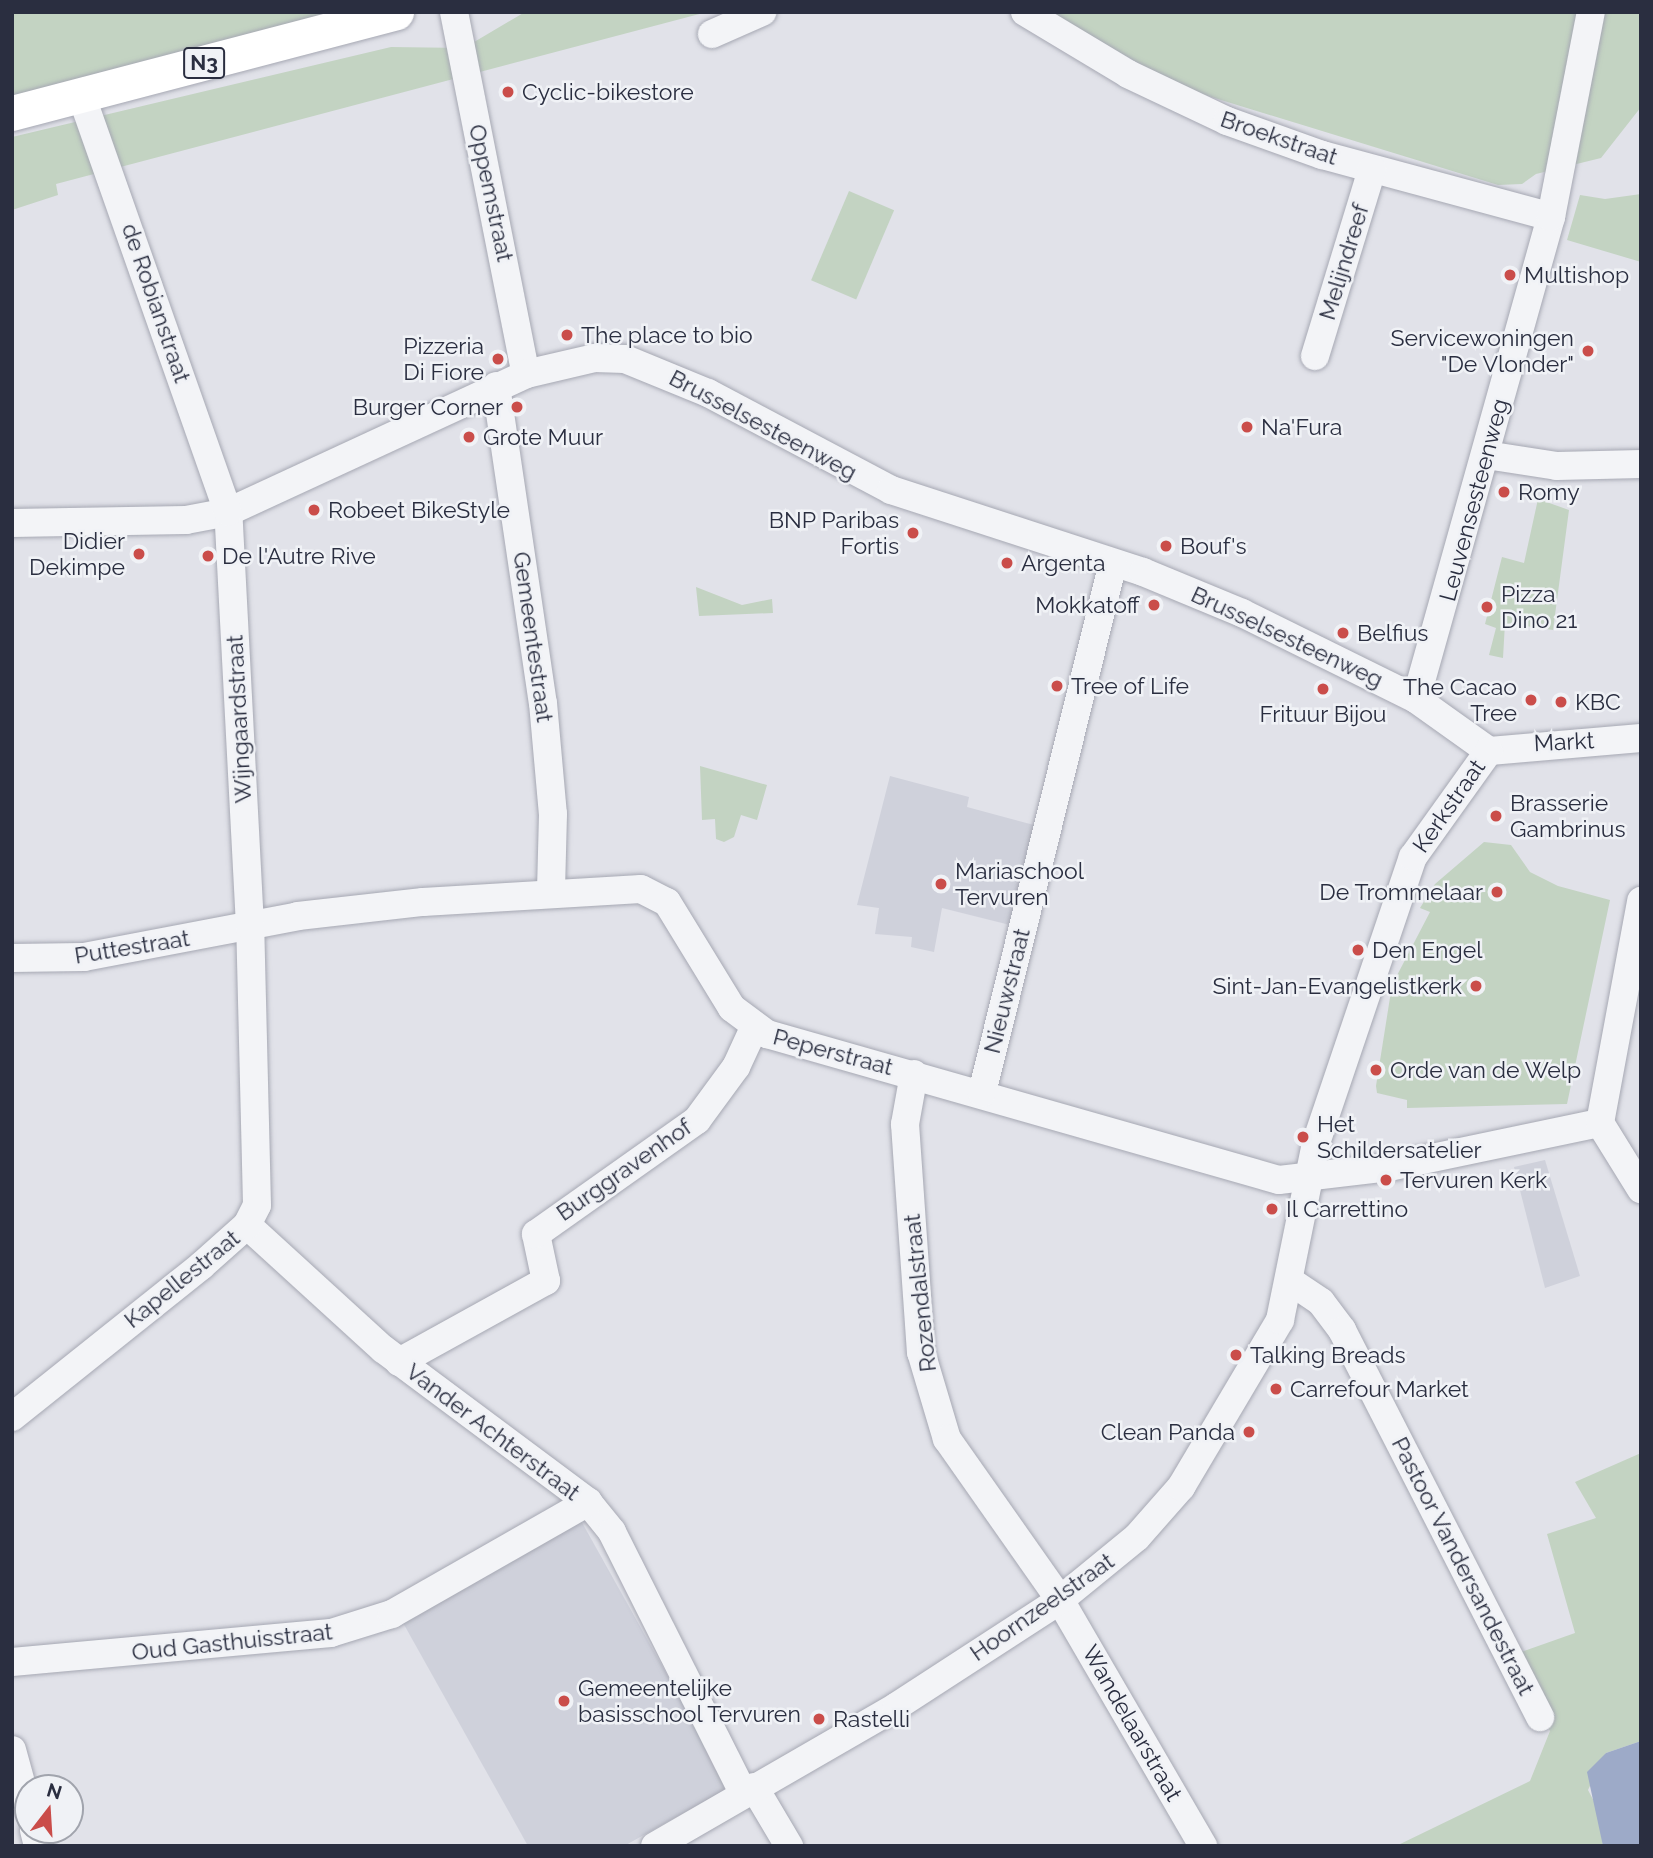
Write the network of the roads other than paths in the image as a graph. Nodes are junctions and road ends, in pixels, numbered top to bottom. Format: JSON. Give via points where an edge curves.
{"nodes":[{"id":1,"x":396,"y":12,"type":"edge"},
{"id":2,"x":454,"y":12,"type":"edge"},
{"id":3,"x":762,"y":12,"type":"edge"},
{"id":4,"x":1025,"y":12,"type":"edge"},
{"id":5,"x":1591,"y":12,"type":"edge"},
{"id":6,"x":712,"y":34,"type":"dead end"},
{"id":7,"x":81,"y":95,"type":"junction"},
{"id":8,"x":12,"y":113,"type":"edge"},
{"id":9,"x":1372,"y":169,"type":"junction"},
{"id":10,"x":1551,"y":217,"type":"junction"},
{"id":11,"x":1315,"y":356,"type":"dead end"},
{"id":12,"x":526,"y":374,"type":"junction"},
{"id":13,"x":496,"y":386,"type":"junction"},
{"id":14,"x":1486,"y":455,"type":"junction"},
{"id":15,"x":1641,"y":464,"type":"edge"},
{"id":16,"x":228,"y":512,"type":"junction"},
{"id":17,"x":12,"y":523,"type":"edge"},
{"id":18,"x":1113,"y":563,"type":"junction"},
{"id":19,"x":1416,"y":699,"type":"junction"},
{"id":20,"x":1641,"y":737,"type":"edge"},
{"id":21,"x":1489,"y":751,"type":"junction"},
{"id":22,"x":551,"y":890,"type":"junction"},
{"id":23,"x":1641,"y":901,"type":"edge"},
{"id":24,"x":250,"y":926,"type":"junction"},
{"id":25,"x":12,"y":958,"type":"edge"},
{"id":26,"x":754,"y":1028,"type":"junction"},
{"id":27,"x":914,"y":1074,"type":"junction"},
{"id":28,"x":982,"y":1093,"type":"junction"},
{"id":29,"x":1600,"y":1123,"type":"junction"},
{"id":30,"x":1307,"y":1181,"type":"junction"},
{"id":31,"x":1641,"y":1189,"type":"edge"},
{"id":32,"x":247,"y":1225,"type":"junction"},
{"id":33,"x":1290,"y":1281,"type":"junction"},
{"id":34,"x":399,"y":1362,"type":"junction"},
{"id":35,"x":12,"y":1417,"type":"edge"},
{"id":36,"x":588,"y":1502,"type":"junction"},
{"id":37,"x":1060,"y":1600,"type":"junction"},
{"id":38,"x":12,"y":1662,"type":"edge"},
{"id":39,"x":1540,"y":1717,"type":"dead end"},
{"id":40,"x":12,"y":1750,"type":"edge"},
{"id":41,"x":19,"y":1774,"type":"edge"},
{"id":42,"x":748,"y":1789,"type":"junction"},
{"id":43,"x":655,"y":1846,"type":"edge"},
{"id":44,"x":789,"y":1846,"type":"edge"},
{"id":45,"x":1203,"y":1846,"type":"edge"}],
"edges":[{"from":1,"to":7,"type":"main road","number":"N3"},
{"from":2,"to":12,"type":"street","name":"Oppemstraat"},
{"from":3,"to":6,"type":"street"},
{"from":4,"to":9,"type":"street","name":"Broekstraat","via":[[1128,75],[1227,121]]},
{"from":5,"to":10,"type":"street","name":"Leuvensesteenweg"},
{"from":7,"to":8,"type":"main road","number":"N3"},
{"from":7,"to":16,"type":"street","name":"de Robianstraat"},
{"from":9,"to":10,"type":"street","name":"Broekstraat"},
{"from":9,"to":11,"type":"street","name":"Melijndreef"},
{"from":10,"to":14,"type":"street","name":"Leuvensesteenweg"},
{"from":12,"to":13,"type":"street","name":"Brusselsesteenweg"},
{"from":12,"to":18,"type":"street","name":"Brusselsesteenweg","via":[[594,358],[641,363],[891,490]]},
{"from":13,"to":16,"type":"street","name":"Brusselsesteenweg"},
{"from":13,"to":22,"type":"street","name":"Gemeentestraat","via":[[543,703],[554,814]]},
{"from":14,"to":15,"type":"street","via":[[1557,466]]},
{"from":14,"to":19,"type":"street","name":"Leuvensesteenweg"},
{"from":16,"to":17,"type":"street","name":"Brusselsesteenweg","via":[[186,520]]},
{"from":16,"to":24,"type":"street","name":"Wijngaardstraat"},
{"from":18,"to":19,"type":"street","name":"Brusselsesteenweg","via":[[1242,613]]},
{"from":18,"to":28,"type":"street","name":"Nieuwstraat"},
{"from":19,"to":21,"type":"street","name":"Brusselsesteenweg"},
{"from":20,"to":21,"type":"street","name":"Markt"},
{"from":21,"to":30,"type":"street","name":"Kerkstraat","via":[[1413,857]]},
{"from":22,"to":24,"type":"street","name":"Peperstraat"},
{"from":22,"to":26,"type":"street","name":"Peperstraat","via":[[641,889],[662,898],[732,1008]]},
{"from":23,"to":29,"type":"street"},
{"from":24,"to":25,"type":"street","name":"Puttestraat","via":[[84,957]]},
{"from":24,"to":32,"type":"street","name":"Kapellestraat","via":[[257,1205]]},
{"from":26,"to":27,"type":"street","name":"Peperstraat"},
{"from":26,"to":34,"type":"street","name":"Burggravenhof","via":[[736,1067],[696,1120],[536,1234],[546,1281]]},
{"from":27,"to":28,"type":"street","name":"Peperstraat"},
{"from":27,"to":37,"type":"street","name":"Rozendalstraat","via":[[906,1108],[906,1158],[930,1383],[955,1453]]},
{"from":28,"to":30,"type":"street","name":"Peperstraat","via":[[1279,1180]]},
{"from":29,"to":30,"type":"street","name":"Peperstraat"},
{"from":29,"to":31,"type":"street"},
{"from":30,"to":33,"type":"street","name":"Hoornzeelstraat"},
{"from":32,"to":34,"type":"street","name":"Vander Achterstraat"},
{"from":32,"to":35,"type":"street","name":"Kapellestraat"},
{"from":33,"to":37,"type":"street","name":"Hoornzeelstraat","via":[[1280,1320],[1189,1476],[1137,1537]]},
{"from":33,"to":39,"type":"street","name":"Pastoor Vandersandestraat","via":[[1321,1302],[1342,1330]]},
{"from":34,"to":36,"type":"street","name":"Vander Achterstraat"},
{"from":36,"to":38,"type":"street","name":"Oud Gasthuisstraat","via":[[392,1614],[331,1633]]},
{"from":36,"to":42,"type":"street","name":"Vander Achterstraat","via":[[612,1532]]},
{"from":37,"to":42,"type":"street","name":"Hoornzeelstraat","via":[[897,1706]]},
{"from":37,"to":45,"type":"street","name":"Wandelaarstraat"},
{"from":40,"to":41,"type":"street"},
{"from":42,"to":43,"type":"street","name":"Hoornzeelstraat"},
{"from":42,"to":44,"type":"street","name":"Vander Achterstraat"}]}
